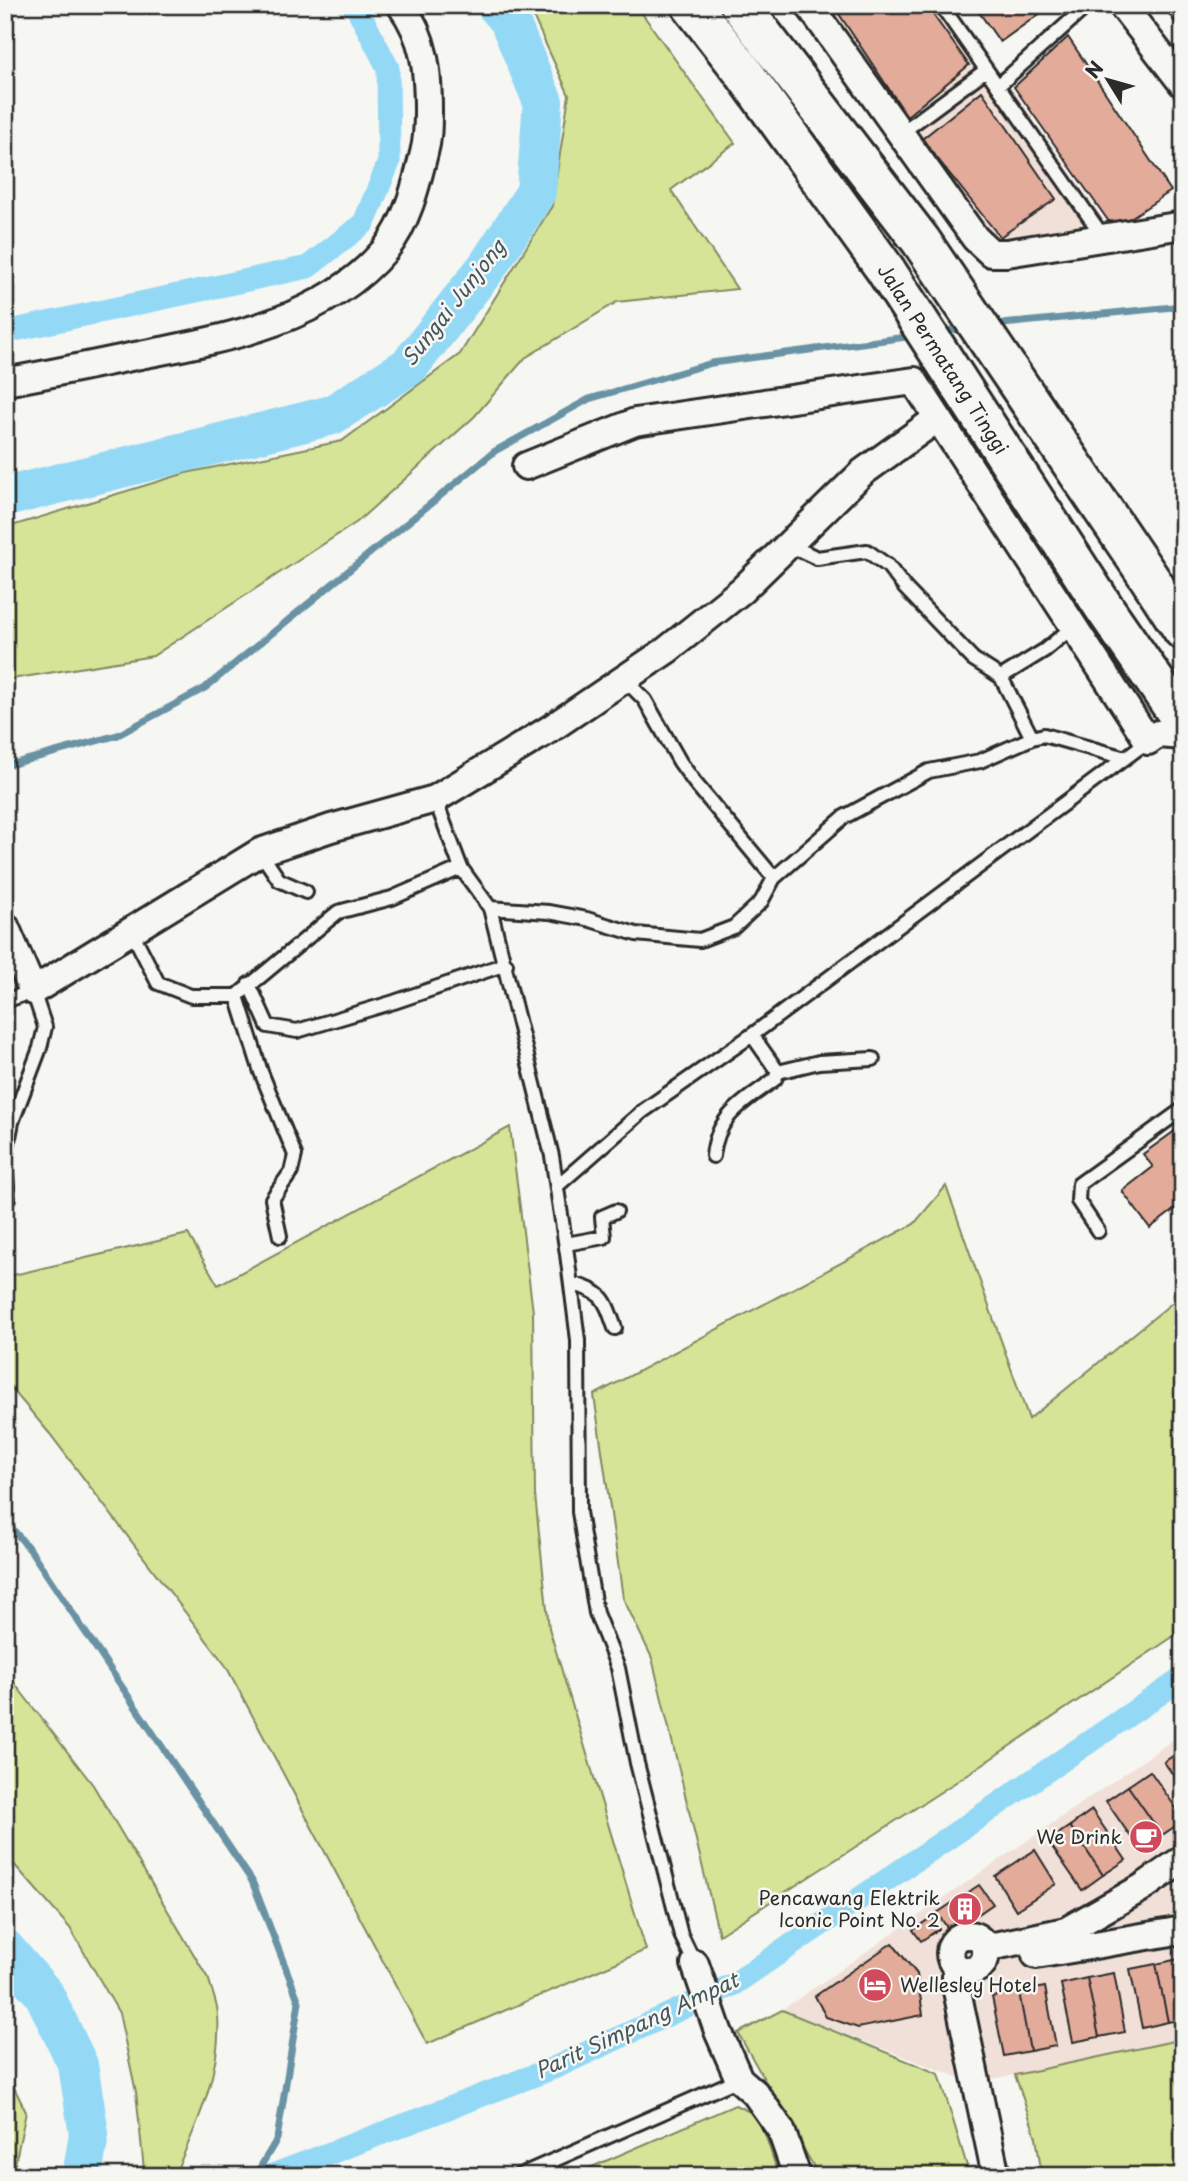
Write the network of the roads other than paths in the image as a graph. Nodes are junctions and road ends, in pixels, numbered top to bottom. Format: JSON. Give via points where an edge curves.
{"nodes":[{"id":1,"x":401,"y":5,"type":"edge"},
{"id":2,"x":691,"y":5,"type":"edge"},
{"id":3,"x":740,"y":5,"type":"edge"},
{"id":4,"x":809,"y":5,"type":"edge"},
{"id":5,"x":941,"y":5,"type":"edge"},
{"id":6,"x":1088,"y":5,"type":"edge"},
{"id":7,"x":1122,"y":5,"type":"edge"},
{"id":8,"x":986,"y":70,"type":"junction"},
{"id":9,"x":1183,"y":84,"type":"edge"},
{"id":10,"x":998,"y":86,"type":"junction"},
{"id":11,"x":901,"y":133,"type":"junction"},
{"id":12,"x":1183,"y":225,"type":"edge"},
{"id":13,"x":1104,"y":238,"type":"junction"},
{"id":14,"x":5,"y":382,"type":"edge"},
{"id":15,"x":938,"y":418,"type":"junction"},
{"id":16,"x":526,"y":466,"type":"dead end"},
{"id":17,"x":788,"y":545,"type":"junction"},
{"id":18,"x":1088,"y":616,"type":"junction"},
{"id":19,"x":1183,"y":630,"type":"edge"},
{"id":20,"x":1001,"y":677,"type":"junction"},
{"id":21,"x":625,"y":679,"type":"junction"},
{"id":22,"x":1168,"y":733,"type":"edge"},
{"id":23,"x":1032,"y":738,"type":"junction"},
{"id":24,"x":1125,"y":758,"type":"junction"},
{"id":25,"x":435,"y":799,"type":"junction"},
{"id":26,"x":260,"y":852,"type":"junction"},
{"id":27,"x":461,"y":868,"type":"junction"},
{"id":28,"x":774,"y":878,"type":"junction"},
{"id":29,"x":306,"y":892,"type":"dead end"},
{"id":30,"x":490,"y":908,"type":"junction"},
{"id":31,"x":5,"y":926,"type":"edge"},
{"id":32,"x":132,"y":932,"type":"junction"},
{"id":33,"x":506,"y":964,"type":"junction"},
{"id":34,"x":249,"y":984,"type":"junction"},
{"id":35,"x":33,"y":991,"type":"junction"},
{"id":36,"x":237,"y":996,"type":"junction"},
{"id":37,"x":5,"y":1001,"type":"edge"},
{"id":38,"x":752,"y":1035,"type":"junction"},
{"id":39,"x":873,"y":1059,"type":"dead end"},
{"id":40,"x":778,"y":1072,"type":"junction"},
{"id":41,"x":1183,"y":1110,"type":"edge"},
{"id":42,"x":713,"y":1156,"type":"dead end"},
{"id":43,"x":5,"y":1160,"type":"edge"},
{"id":44,"x":557,"y":1186,"type":"junction"},
{"id":45,"x":5,"y":1202,"type":"edge"},
{"id":46,"x":616,"y":1211,"type":"dead end"},
{"id":47,"x":1098,"y":1231,"type":"dead end"},
{"id":48,"x":280,"y":1236,"type":"dead end"},
{"id":49,"x":566,"y":1244,"type":"junction"},
{"id":50,"x":571,"y":1283,"type":"junction"},
{"id":51,"x":615,"y":1328,"type":"dead end"},
{"id":52,"x":1183,"y":1859,"type":"edge"},
{"id":53,"x":1183,"y":1930,"type":"edge"},
{"id":54,"x":984,"y":1956,"type":"junction"},
{"id":55,"x":697,"y":1969,"type":"joint"},
{"id":56,"x":739,"y":2079,"type":"junction"},
{"id":57,"x":517,"y":2176,"type":"edge"},
{"id":58,"x":797,"y":2176,"type":"edge"},
{"id":59,"x":996,"y":2176,"type":"edge"}],
"edges":[{"from":1,"to":14,"type":"street","via":[[423,46],[428,140],[411,204],[386,249],[319,303],[271,324]]},
{"from":2,"to":18,"type":"highway","name":"Jalan Permatang Tinggi","via":[[885,269]]},
{"from":3,"to":19,"type":"highway","via":[[921,241]]},
{"from":4,"to":11,"type":"street"},
{"from":5,"to":8,"type":"lane"},
{"from":6,"to":10,"type":"lane"},
{"from":7,"to":9,"type":"street"},
{"from":8,"to":10,"type":"lane"},
{"from":8,"to":11,"type":"lane"},
{"from":10,"to":13,"type":"lane"},
{"from":11,"to":13,"type":"street","via":[[975,239],[991,253]]},
{"from":12,"to":13,"type":"street"},
{"from":15,"to":16,"type":"street","via":[[914,381],[635,422]]},
{"from":15,"to":17,"type":"street","via":[[863,472]]},
{"from":15,"to":18,"type":"street"},
{"from":17,"to":20,"type":"lane","via":[[817,558],[866,551],[888,566],[973,659]]},
{"from":17,"to":21,"type":"street","via":[[743,590]]},
{"from":18,"to":20,"type":"lane"},
{"from":18,"to":22,"type":"street"},
{"from":18,"to":22,"type":"highway","name":"Jalan Permatang Tinggi","via":[[1145,666]]},
{"from":20,"to":23,"type":"lane"},
{"from":21,"to":25,"type":"street"},
{"from":21,"to":28,"type":"lane","via":[[645,700],[695,783]]},
{"from":22,"to":24,"type":"lane"},
{"from":23,"to":24,"type":"lane","via":[[1044,735]]},
{"from":23,"to":28,"type":"lane","via":[[979,761],[929,771],[844,817]]},
{"from":24,"to":38,"type":"lane"},
{"from":25,"to":26,"type":"street"},
{"from":25,"to":27,"type":"lane"},
{"from":26,"to":29,"type":"lane","via":[[279,880]]},
{"from":26,"to":32,"type":"street"},
{"from":27,"to":30,"type":"lane"},
{"from":27,"to":34,"type":"lane","via":[[393,898],[338,912]]},
{"from":28,"to":30,"type":"lane","via":[[761,902],[734,927],[699,940],[636,934],[549,912]]},
{"from":30,"to":33,"type":"lane"},
{"from":31,"to":35,"type":"street"},
{"from":32,"to":35,"type":"street"},
{"from":32,"to":36,"type":"lane","via":[[158,984],[191,996]]},
{"from":33,"to":34,"type":"lane","via":[[298,1031],[268,1026]]},
{"from":33,"to":44,"type":"lane"},
{"from":34,"to":36,"type":"lane"},
{"from":35,"to":37,"type":"lane"},
{"from":35,"to":43,"type":"lane","via":[[45,1027],[12,1122]]},
{"from":36,"to":48,"type":"lane","via":[[295,1155],[291,1172],[272,1199]]},
{"from":38,"to":40,"type":"lane"},
{"from":38,"to":44,"type":"lane","via":[[643,1111]]},
{"from":39,"to":40,"type":"lane","via":[[819,1062]]},
{"from":40,"to":42,"type":"lane","via":[[734,1109],[715,1136]]},
{"from":41,"to":47,"type":"lane","via":[[1079,1184],[1078,1201]]},
{"from":43,"to":45,"type":"lane"},
{"from":44,"to":49,"type":"lane"},
{"from":46,"to":49,"type":"lane","via":[[602,1217],[604,1237]]},
{"from":49,"to":50,"type":"lane"},
{"from":50,"to":51,"type":"lane","via":[[596,1291]]},
{"from":50,"to":55,"type":"lane","via":[[578,1340],[579,1512],[596,1613],[618,1668],[681,1934]]},
{"from":52,"to":54,"type":"street","via":[[1066,1931]]},
{"from":53,"to":54,"type":"street"},
{"from":54,"to":59,"type":"street","via":[[979,1968],[967,1972],[956,1967],[956,1986]]},
{"from":55,"to":56,"type":"street"},
{"from":56,"to":57,"type":"lane"},
{"from":56,"to":58,"type":"street","via":[[781,2130]]}]}
